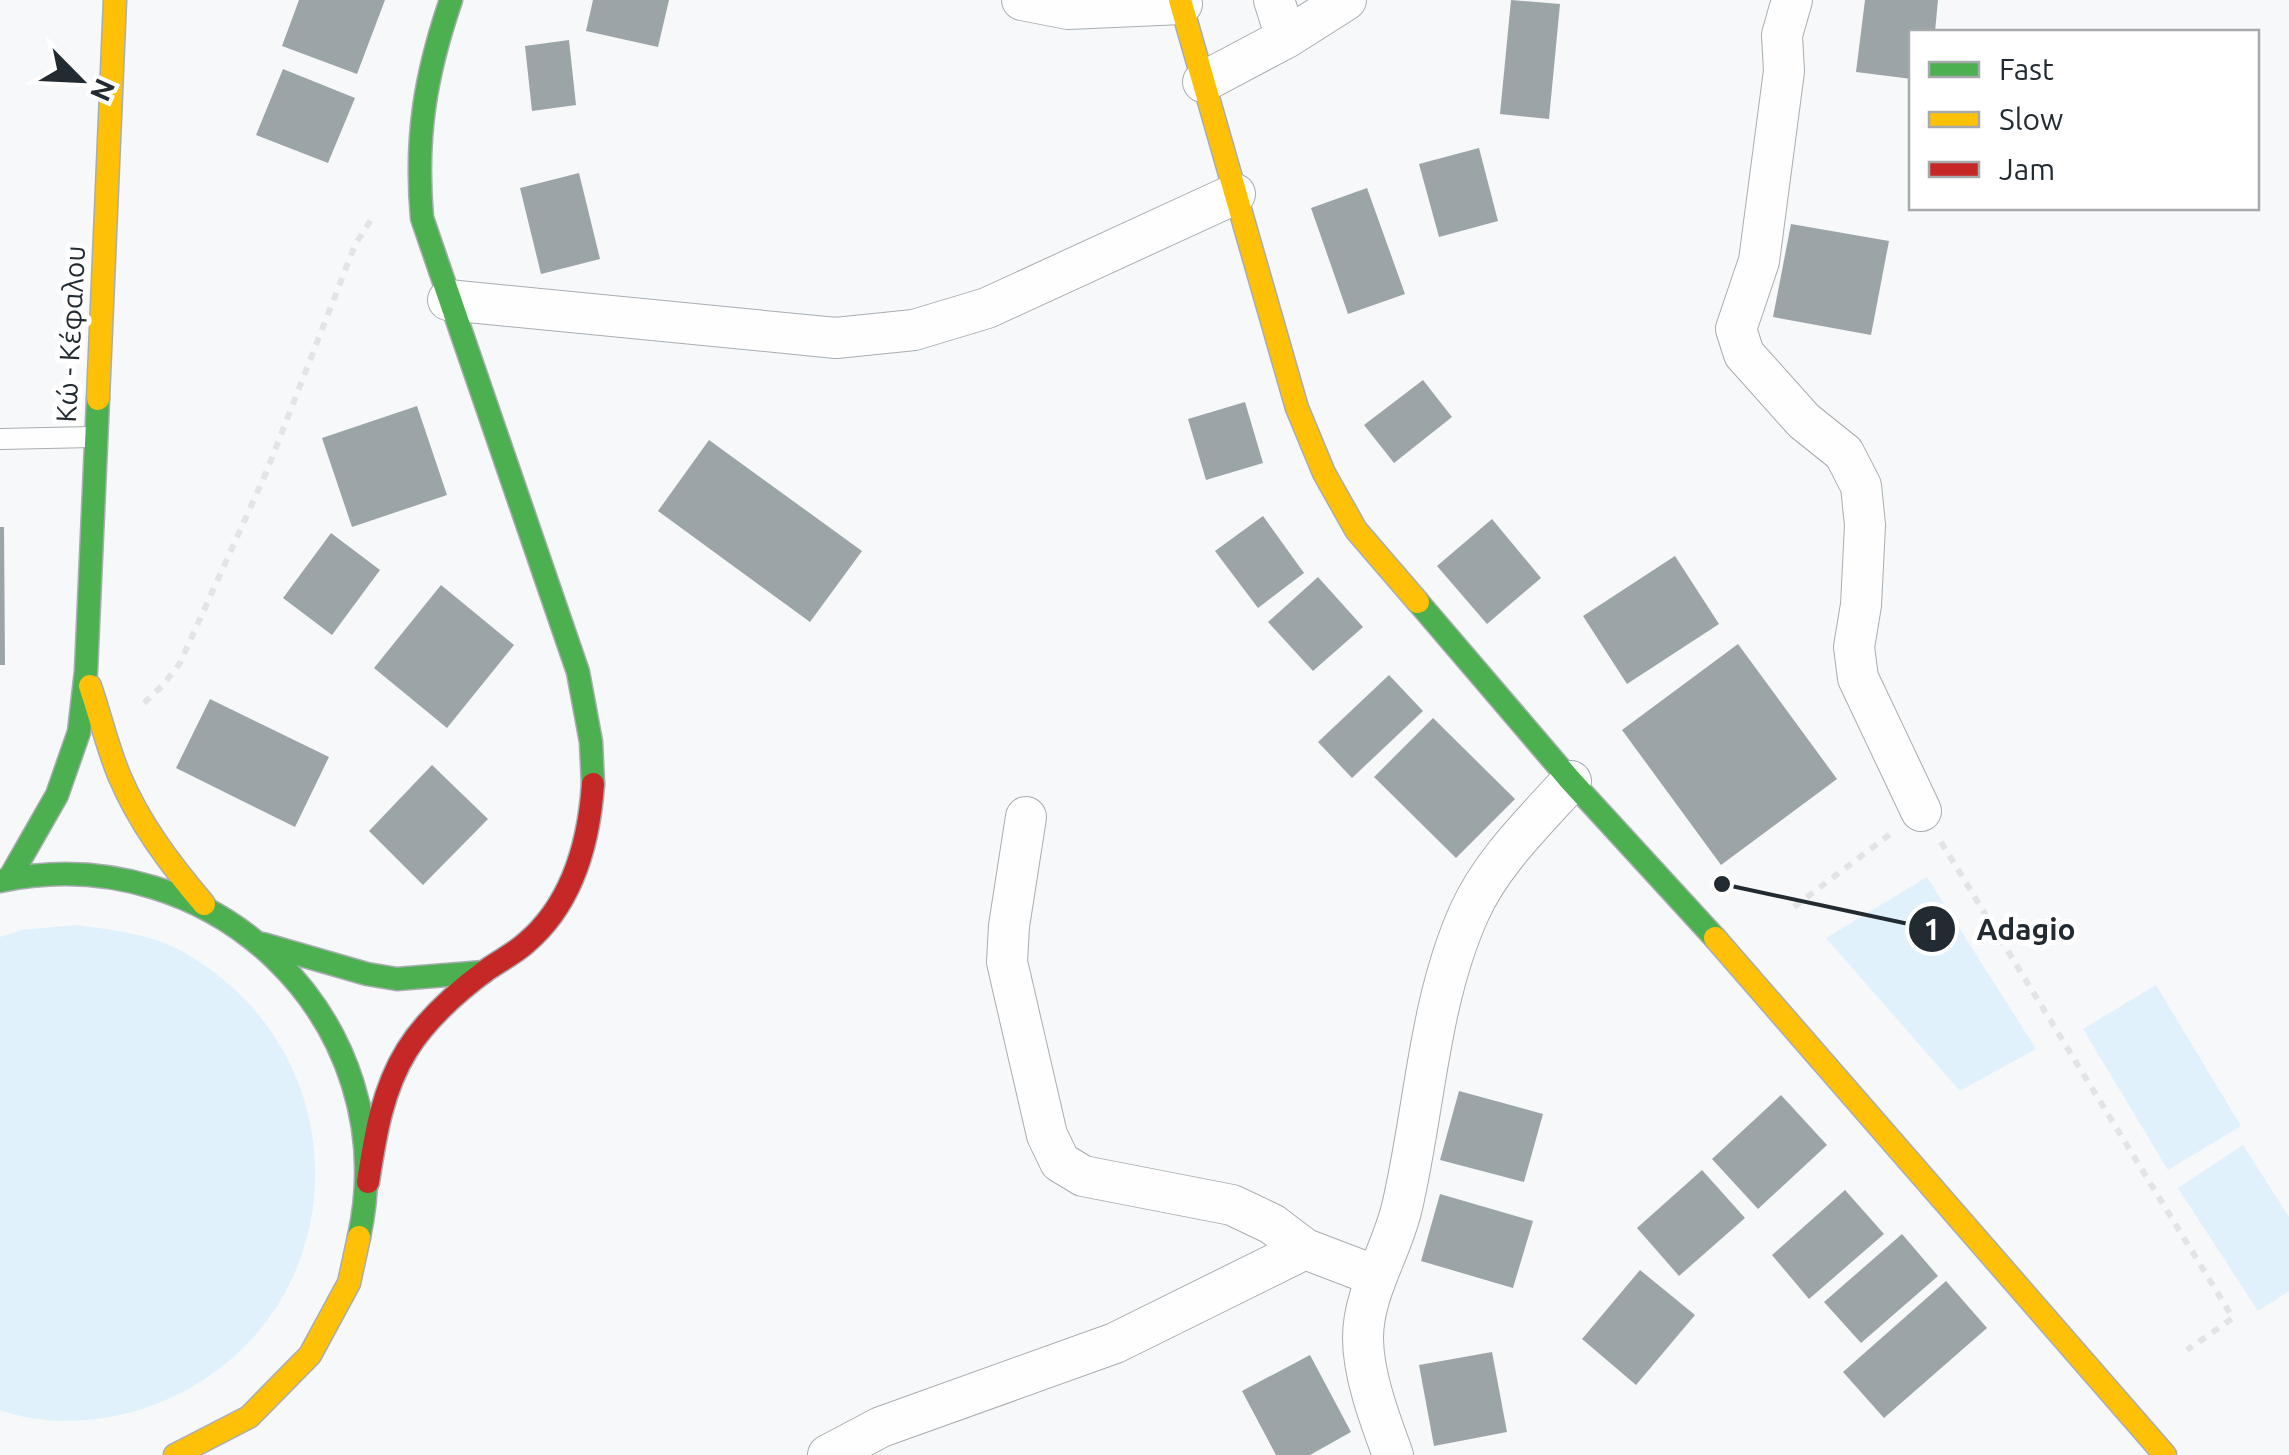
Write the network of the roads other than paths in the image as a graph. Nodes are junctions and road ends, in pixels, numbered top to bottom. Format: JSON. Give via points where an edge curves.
{"nodes":[{"id":1,"x":115,"y":0,"type":"edge"},
{"id":2,"x":451,"y":0,"type":"edge"},
{"id":3,"x":1022,"y":0,"type":"edge"},
{"id":4,"x":1274,"y":0,"type":"edge"},
{"id":5,"x":1346,"y":0,"type":"edge"},
{"id":6,"x":1792,"y":0,"type":"edge"},
{"id":7,"x":1181,"y":2,"type":"edge"},
{"id":8,"x":1286,"y":38,"type":"junction"},
{"id":9,"x":1204,"y":82,"type":"junction"},
{"id":10,"x":1235,"y":194,"type":"junction"},
{"id":11,"x":448,"y":300,"type":"junction"},
{"id":12,"x":95,"y":437,"type":"junction"},
{"id":13,"x":0,"y":440,"type":"edge"},
{"id":14,"x":86,"y":670,"type":"junction"},
{"id":15,"x":1570,"y":781,"type":"junction"},
{"id":16,"x":1921,"y":811,"type":"road end"},
{"id":17,"x":1026,"y":817,"type":"dead end"},
{"id":18,"x":4,"y":880,"type":"edge"},
{"id":19,"x":206,"y":906,"type":"junction"},
{"id":20,"x":262,"y":943,"type":"junction"},
{"id":21,"x":484,"y":972,"type":"junction"},
{"id":22,"x":368,"y":1182,"type":"junction"},
{"id":23,"x":1305,"y":1249,"type":"junction"},
{"id":24,"x":1376,"y":1276,"type":"junction"},
{"id":25,"x":175,"y":1455,"type":"edge"},
{"id":26,"x":828,"y":1455,"type":"edge"},
{"id":27,"x":1392,"y":1455,"type":"edge"},
{"id":28,"x":2165,"y":1455,"type":"edge"}],
"edges":[{"from":1,"to":12,"type":"street","name":"Κώ - Κέφαλου"},
{"from":2,"to":11,"type":"street","via":[[430,58],[416,164],[422,218]]},
{"from":3,"to":7,"type":"street","via":[[1068,8]]},
{"from":4,"to":8,"type":"street"},
{"from":5,"to":8,"type":"street"},
{"from":6,"to":16,"type":"street","via":[[1782,35],[1784,72],[1759,261],[1736,330],[1744,354],[1804,421],[1844,453],[1861,486],[1858,678]]},
{"from":7,"to":9,"type":"street"},
{"from":8,"to":9,"type":"street"},
{"from":9,"to":10,"type":"street"},
{"from":10,"to":11,"type":"street","via":[[987,308],[914,330],[836,338]]},
{"from":10,"to":15,"type":"street","via":[[1297,408],[1356,530]]},
{"from":11,"to":21,"type":"street","via":[[578,672],[594,740],[593,805],[571,884],[531,940]]},
{"from":12,"to":13,"type":"lane"},
{"from":12,"to":14,"type":"street","name":"Κώ - Κέφαλου"},
{"from":14,"to":18,"type":"street","via":[[64,785]]},
{"from":14,"to":19,"type":"street","via":[[117,771],[140,820]]},
{"from":15,"to":24,"type":"street","via":[[1509,850],[1470,909],[1443,982],[1401,1213]]},
{"from":15,"to":28,"type":"street","via":[[1724,947]]},
{"from":17,"to":23,"type":"street","via":[[1007,962],[1046,1135],[1060,1162],[1083,1176],[1232,1205]]},
{"from":18,"to":19,"type":"street","via":[[110,876]]},
{"from":19,"to":20,"type":"street"},
{"from":20,"to":21,"type":"street","via":[[397,979]]},
{"from":20,"to":22,"type":"street","via":[[334,1033],[361,1106]]},
{"from":21,"to":22,"type":"street","via":[[404,1056],[380,1110]]},
{"from":22,"to":25,"type":"street","via":[[354,1266],[318,1342],[249,1416]]},
{"from":23,"to":24,"type":"street"},
{"from":23,"to":26,"type":"street","via":[[1115,1343],[881,1427]]},
{"from":24,"to":27,"type":"street","via":[[1363,1337]]}]}
